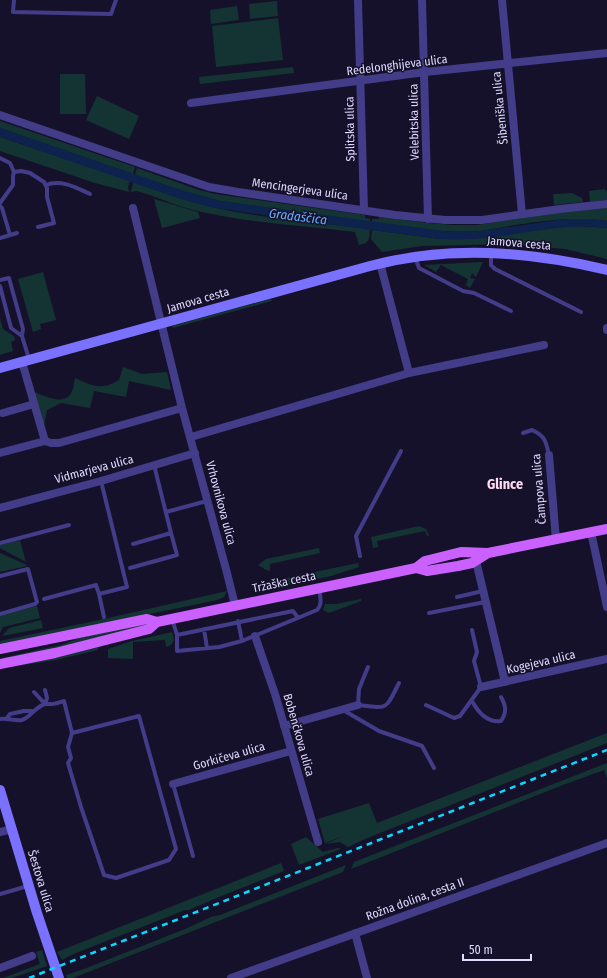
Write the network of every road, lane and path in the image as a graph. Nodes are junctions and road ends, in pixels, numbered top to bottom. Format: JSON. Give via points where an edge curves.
{"nodes":[{"id":1,"x":14,"y":0,"type":"edge"},
{"id":2,"x":116,"y":0,"type":"edge"},
{"id":3,"x":358,"y":0,"type":"edge"},
{"id":4,"x":422,"y":0,"type":"edge"},
{"id":5,"x":502,"y":0,"type":"edge"},
{"id":6,"x":607,"y":53,"type":"edge"},
{"id":7,"x":508,"y":64,"type":"junction"},
{"id":8,"x":425,"y":72,"type":"junction"},
{"id":9,"x":361,"y":81,"type":"junction"},
{"id":10,"x":191,"y":103,"type":"dead end"},
{"id":11,"x":0,"y":115,"type":"edge"},
{"id":12,"x":0,"y":158,"type":"edge"},
{"id":13,"x":14,"y":172,"type":"junction"},
{"id":14,"x":46,"y":185,"type":"junction"},
{"id":15,"x":90,"y":194,"type":"dead end"},
{"id":16,"x":0,"y":204,"type":"edge"},
{"id":17,"x":607,"y":204,"type":"edge"},
{"id":18,"x":133,"y":208,"type":"dead end"},
{"id":19,"x":364,"y":210,"type":"junction"},
{"id":20,"x":522,"y":214,"type":"junction"},
{"id":21,"x":428,"y":219,"type":"junction"},
{"id":22,"x":38,"y":228,"type":"dead end"},
{"id":23,"x":17,"y":233,"type":"dead end"},
{"id":24,"x":10,"y":235,"type":"junction"},
{"id":25,"x":0,"y":238,"type":"edge"},
{"id":26,"x":491,"y":253,"type":"junction"},
{"id":27,"x":415,"y":256,"type":"junction"},
{"id":28,"x":380,"y":263,"type":"junction"},
{"id":29,"x":607,"y":270,"type":"edge"},
{"id":30,"x":0,"y":280,"type":"edge"},
{"id":31,"x":0,"y":286,"type":"edge"},
{"id":32,"x":511,"y":311,"type":"dead end"},
{"id":33,"x":581,"y":312,"type":"dead end"},
{"id":34,"x":162,"y":323,"type":"junction"},
{"id":35,"x":22,"y":336,"type":"junction"},
{"id":36,"x":544,"y":345,"type":"dead end"},
{"id":37,"x":26,"y":361,"type":"junction"},
{"id":38,"x":0,"y":368,"type":"edge"},
{"id":39,"x":409,"y":373,"type":"junction"},
{"id":40,"x":34,"y":404,"type":"junction"},
{"id":41,"x":182,"y":408,"type":"junction"},
{"id":42,"x":3,"y":413,"type":"dead end"},
{"id":43,"x":523,"y":433,"type":"dead end"},
{"id":44,"x":190,"y":437,"type":"junction"},
{"id":45,"x":45,"y":441,"type":"junction"},
{"id":46,"x":401,"y":451,"type":"dead end"},
{"id":47,"x":0,"y":453,"type":"edge"},
{"id":48,"x":195,"y":453,"type":"junction"},
{"id":49,"x":549,"y":455,"type":"joint"},
{"id":50,"x":154,"y":465,"type":"junction"},
{"id":51,"x":101,"y":481,"type":"junction"},
{"id":52,"x":204,"y":502,"type":"dead end"},
{"id":53,"x":0,"y":508,"type":"edge"},
{"id":54,"x":166,"y":512,"type":"junction"},
{"id":55,"x":69,"y":525,"type":"dead end"},
{"id":56,"x":607,"y":529,"type":"edge"},
{"id":57,"x":591,"y":532,"type":"junction"},
{"id":58,"x":171,"y":533,"type":"junction"},
{"id":59,"x":556,"y":540,"type":"junction"},
{"id":60,"x":0,"y":543,"type":"edge"},
{"id":61,"x":133,"y":544,"type":"dead end"},
{"id":62,"x":360,"y":556,"type":"dead end"},
{"id":63,"x":475,"y":557,"type":"junction"},
{"id":64,"x":130,"y":568,"type":"dead end"},
{"id":65,"x":0,"y":576,"type":"edge"},
{"id":66,"x":319,"y":588,"type":"junction"},
{"id":67,"x":483,"y":591,"type":"junction"},
{"id":68,"x":99,"y":594,"type":"junction"},
{"id":69,"x":457,"y":597,"type":"dead end"},
{"id":70,"x":44,"y":599,"type":"dead end"},
{"id":71,"x":486,"y":602,"type":"junction"},
{"id":72,"x":235,"y":605,"type":"junction"},
{"id":73,"x":607,"y":607,"type":"edge"},
{"id":74,"x":429,"y":613,"type":"dead end"},
{"id":75,"x":0,"y":614,"type":"edge"},
{"id":76,"x":104,"y":618,"type":"dead end"},
{"id":77,"x":172,"y":618,"type":"junction"},
{"id":78,"x":298,"y":618,"type":"junction"},
{"id":79,"x":238,"y":621,"type":"junction"},
{"id":80,"x":157,"y":622,"type":"junction"},
{"id":81,"x":204,"y":629,"type":"junction"},
{"id":82,"x":472,"y":630,"type":"dead end"},
{"id":83,"x":177,"y":635,"type":"junction"},
{"id":84,"x":255,"y":636,"type":"junction"},
{"id":85,"x":242,"y":641,"type":"junction"},
{"id":86,"x":207,"y":648,"type":"junction"},
{"id":87,"x":0,"y":649,"type":"edge"},
{"id":88,"x":607,"y":659,"type":"edge"},
{"id":89,"x":0,"y":664,"type":"edge"},
{"id":90,"x":368,"y":667,"type":"dead end"},
{"id":91,"x":505,"y":682,"type":"junction"},
{"id":92,"x":399,"y":683,"type":"dead end"},
{"id":93,"x":481,"y":687,"type":"junction"},
{"id":94,"x":45,"y":690,"type":"dead end"},
{"id":95,"x":34,"y":692,"type":"dead end"},
{"id":96,"x":501,"y":697,"type":"dead end"},
{"id":97,"x":472,"y":701,"type":"junction"},
{"id":98,"x":45,"y":704,"type":"junction"},
{"id":99,"x":358,"y":704,"type":"junction"},
{"id":100,"x":426,"y":705,"type":"dead end"},
{"id":101,"x":342,"y":710,"type":"junction"},
{"id":102,"x":33,"y":711,"type":"junction"},
{"id":103,"x":7,"y":718,"type":"junction"},
{"id":104,"x":0,"y":719,"type":"edge"},
{"id":105,"x":284,"y":726,"type":"junction"},
{"id":106,"x":72,"y":733,"type":"junction"},
{"id":107,"x":291,"y":751,"type":"junction"},
{"id":108,"x":434,"y":768,"type":"dead end"},
{"id":109,"x":174,"y":784,"type":"joint"},
{"id":110,"x":0,"y":790,"type":"edge"},
{"id":111,"x":12,"y":829,"type":"junction"},
{"id":112,"x":0,"y":832,"type":"edge"},
{"id":113,"x":318,"y":842,"type":"dead end"},
{"id":114,"x":607,"y":843,"type":"edge"},
{"id":115,"x":193,"y":856,"type":"dead end"},
{"id":116,"x":29,"y":886,"type":"junction"},
{"id":117,"x":0,"y":894,"type":"edge"},
{"id":118,"x":355,"y":933,"type":"junction"},
{"id":119,"x":32,"y":956,"type":"dead end"},
{"id":120,"x":0,"y":968,"type":"edge"},
{"id":121,"x":59,"y":978,"type":"edge"},
{"id":122,"x":231,"y":978,"type":"edge"},
{"id":123,"x":367,"y":978,"type":"edge"}],
"edges":[{"from":1,"to":2,"type":"lane","via":[[13,12],[111,14]]},
{"from":3,"to":9,"type":"street","name":"Splitska ulica"},
{"from":4,"to":8,"type":"street","name":"Velebitska ulica"},
{"from":5,"to":7,"type":"street","name":"Šibeniška ulica"},
{"from":6,"to":7,"type":"street","name":"Redelonghijeva ulica"},
{"from":7,"to":8,"type":"street","name":"Redelonghijeva ulica"},
{"from":7,"to":20,"type":"street","name":"Šibeniška ulica"},
{"from":8,"to":9,"type":"street","name":"Redelonghijeva ulica"},
{"from":8,"to":21,"type":"street","name":"Velebitska ulica"},
{"from":9,"to":10,"type":"street","name":"Redelonghijeva ulica"},
{"from":9,"to":19,"type":"street","name":"Splitska ulica"},
{"from":11,"to":19,"type":"street","name":"Mencingerjeva ulica","via":[[209,187]]},
{"from":12,"to":13,"type":"lane","via":[[10,163]]},
{"from":13,"to":14,"type":"lane","via":[[30,173]]},
{"from":13,"to":16,"type":"lane","via":[[13,185]]},
{"from":14,"to":15,"type":"lane","via":[[56,183],[75,187]]},
{"from":14,"to":22,"type":"lane","via":[[54,223]]},
{"from":16,"to":24,"type":"lane"},
{"from":17,"to":20,"type":"street","name":"Mencingerjeva ulica"},
{"from":18,"to":34,"type":"street","name":"Vrhovnikova ulica"},
{"from":19,"to":21,"type":"street","name":"Mencingerjeva ulica"},
{"from":20,"to":21,"type":"street","name":"Mencingerjeva ulica","via":[[473,220]]},
{"from":23,"to":24,"type":"lane"},
{"from":24,"to":25,"type":"lane"},
{"from":26,"to":27,"type":"street","name":"Jamova cesta"},
{"from":26,"to":29,"type":"street","name":"Jamova cesta","via":[[522,254]]},
{"from":26,"to":33,"type":"lane","via":[[495,269]]},
{"from":27,"to":28,"type":"street","name":"Jamova cesta"},
{"from":27,"to":32,"type":"lane","via":[[419,268],[463,291],[474,293]]},
{"from":28,"to":34,"type":"street","name":"Jamova cesta"},
{"from":28,"to":39,"type":"street"},
{"from":30,"to":35,"type":"lane","via":[[9,278],[23,329]]},
{"from":31,"to":35,"type":"lane","via":[[11,328]]},
{"from":34,"to":37,"type":"street","name":"Jamova cesta"},
{"from":34,"to":41,"type":"street","name":"Vrhovnikova ulica"},
{"from":35,"to":37,"type":"lane"},
{"from":36,"to":39,"type":"street"},
{"from":37,"to":38,"type":"street","name":"Jamova cesta"},
{"from":37,"to":40,"type":"street"},
{"from":39,"to":44,"type":"street"},
{"from":40,"to":42,"type":"street"},
{"from":40,"to":45,"type":"street"},
{"from":41,"to":44,"type":"street","name":"Vrhovnikova ulica"},
{"from":41,"to":45,"type":"street","via":[[59,443]]},
{"from":43,"to":49,"type":"lane","name":"Čampova ulica","via":[[532,430],[540,434],[546,442]]},
{"from":44,"to":48,"type":"street","name":"Vrhovnikova ulica"},
{"from":45,"to":47,"type":"street"},
{"from":46,"to":62,"type":"lane","via":[[356,536]]},
{"from":48,"to":50,"type":"street","name":"Vidmarjeva ulica"},
{"from":48,"to":72,"type":"street","name":"Vrhovnikova ulica"},
{"from":49,"to":59,"type":"street","name":"Čampova ulica"},
{"from":50,"to":51,"type":"street","name":"Vidmarjeva ulica"},
{"from":50,"to":54,"type":"lane"},
{"from":51,"to":53,"type":"street","name":"Vidmarjeva ulica"},
{"from":51,"to":68,"type":"lane","via":[[128,587]]},
{"from":52,"to":54,"type":"lane"},
{"from":54,"to":58,"type":"lane"},
{"from":55,"to":60,"type":"lane"},
{"from":56,"to":57,"type":"main road","name":"Tržaška cesta"},
{"from":57,"to":59,"type":"main road","name":"Tržaška cesta"},
{"from":57,"to":73,"type":"street"},
{"from":58,"to":61,"type":"lane"},
{"from":58,"to":64,"type":"lane","via":[[177,555]]},
{"from":59,"to":63,"type":"main road","name":"Tržaška cesta"},
{"from":63,"to":66,"type":"main road","name":"Tržaška cesta","via":[[462,552],[425,561],[416,568]]},
{"from":63,"to":67,"type":"street"},
{"from":65,"to":75,"type":"lane","via":[[28,569],[37,602]]},
{"from":66,"to":72,"type":"main road","name":"Tržaška cesta"},
{"from":66,"to":78,"type":"lane","via":[[319,608]]},
{"from":67,"to":69,"type":"lane"},
{"from":67,"to":71,"type":"street"},
{"from":68,"to":70,"type":"lane","via":[[96,585]]},
{"from":68,"to":76,"type":"lane"},
{"from":71,"to":74,"type":"lane"},
{"from":71,"to":91,"type":"street"},
{"from":72,"to":77,"type":"main road","name":"Tržaška cesta"},
{"from":77,"to":80,"type":"main road","name":"Tržaška cesta"},
{"from":77,"to":83,"type":"lane"},
{"from":78,"to":79,"type":"lane","via":[[293,610]]},
{"from":78,"to":84,"type":"lane"},
{"from":79,"to":81,"type":"lane"},
{"from":79,"to":85,"type":"lane"},
{"from":80,"to":87,"type":"main road","name":"Tržaška cesta","via":[[147,619]]},
{"from":80,"to":89,"type":"main road","name":"Tržaška cesta","via":[[149,629]]},
{"from":81,"to":83,"type":"lane"},
{"from":81,"to":86,"type":"lane"},
{"from":82,"to":93,"type":"lane","via":[[477,652],[474,661]]},
{"from":83,"to":86,"type":"lane","via":[[177,651]]},
{"from":84,"to":85,"type":"lane"},
{"from":84,"to":105,"type":"street","name":"Bobenčkova ulica"},
{"from":85,"to":86,"type":"lane"},
{"from":88,"to":91,"type":"street","name":"Kogejeva ulica"},
{"from":90,"to":99,"type":"lane","via":[[359,689]]},
{"from":91,"to":93,"type":"street","name":"Kogejeva ulica"},
{"from":92,"to":99,"type":"lane","via":[[388,704],[381,708]]},
{"from":93,"to":97,"type":"lane"},
{"from":94,"to":98,"type":"lane"},
{"from":95,"to":98,"type":"lane"},
{"from":96,"to":97,"type":"lane","via":[[505,705],[505,716],[501,721],[495,722],[484,717]]},
{"from":97,"to":100,"type":"lane","via":[[460,716],[454,718]]},
{"from":98,"to":102,"type":"lane"},
{"from":98,"to":106,"type":"lane","via":[[64,702]]},
{"from":99,"to":101,"type":"street"},
{"from":101,"to":105,"type":"street"},
{"from":101,"to":108,"type":"lane","via":[[379,731],[422,746]]},
{"from":102,"to":103,"type":"lane","via":[[10,714]]},
{"from":102,"to":103,"type":"lane","via":[[22,720],[12,721]]},
{"from":103,"to":104,"type":"lane"},
{"from":105,"to":107,"type":"street","name":"Bobenčkova ulica"},
{"from":106,"to":106,"type":"lane","via":[[139,716],[176,849],[169,860],[116,878],[104,875],[68,763],[71,758],[68,747]]},
{"from":107,"to":109,"type":"street","name":"Gorkičeva ulica"},
{"from":107,"to":113,"type":"street","name":"Bobenčkova ulica"},
{"from":109,"to":115,"type":"lane"},
{"from":110,"to":111,"type":"street","name":"Šestova ulica"},
{"from":111,"to":112,"type":"street"},
{"from":111,"to":116,"type":"street","name":"Šestova ulica"},
{"from":114,"to":118,"type":"street","name":"Rožna dolina, cesta II"},
{"from":116,"to":117,"type":"lane"},
{"from":116,"to":121,"type":"street","name":"Šestova ulica"},
{"from":118,"to":122,"type":"street","name":"Rožna dolina, cesta II"},
{"from":118,"to":123,"type":"street"},
{"from":119,"to":120,"type":"street"}]}
